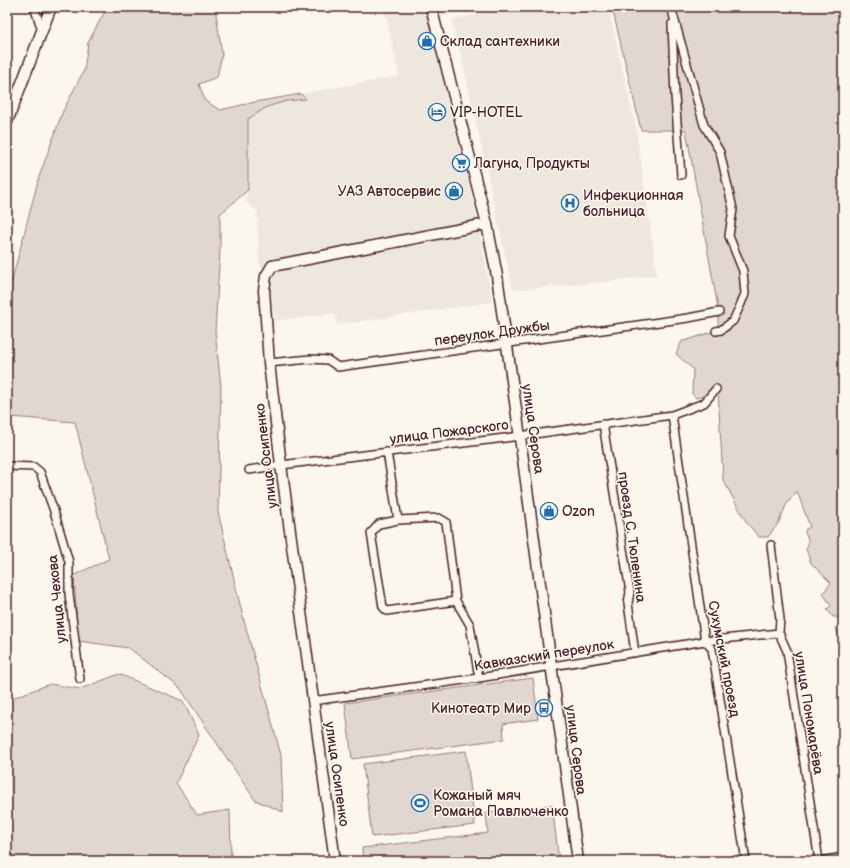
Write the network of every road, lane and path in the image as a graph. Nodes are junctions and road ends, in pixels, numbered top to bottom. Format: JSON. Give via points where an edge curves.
{"nodes":[{"id":1,"x":34,"y":7,"type":"edge"},
{"id":2,"x":50,"y":7,"type":"edge"},
{"id":3,"x":431,"y":7,"type":"edge"},
{"id":4,"x":671,"y":8,"type":"edge"},
{"id":5,"x":42,"y":30,"type":"junction"},
{"id":6,"x":7,"y":122,"type":"edge"},
{"id":7,"x":681,"y":175,"type":"dead end"},
{"id":8,"x":487,"y":224,"type":"junction"},
{"id":9,"x":720,"y":312,"type":"dead end"},
{"id":10,"x":716,"y":331,"type":"dead end"},
{"id":11,"x":507,"y":344,"type":"junction"},
{"id":12,"x":269,"y":363,"type":"junction"},
{"id":13,"x":716,"y":389,"type":"dead end"},
{"id":14,"x":672,"y":415,"type":"junction"},
{"id":15,"x":603,"y":424,"type":"junction"},
{"id":16,"x":520,"y":436,"type":"junction"},
{"id":17,"x":387,"y":452,"type":"junction"},
{"id":18,"x":281,"y":465,"type":"junction"},
{"id":19,"x":7,"y":466,"type":"edge"},
{"id":20,"x":249,"y":470,"type":"dead end"},
{"id":21,"x":398,"y":520,"type":"junction"},
{"id":22,"x":771,"y":545,"type":"dead end"},
{"id":23,"x":456,"y":601,"type":"junction"},
{"id":24,"x":779,"y":633,"type":"junction"},
{"id":25,"x":705,"y":641,"type":"junction"},
{"id":26,"x":635,"y":653,"type":"junction"},
{"id":27,"x":552,"y":667,"type":"junction"},
{"id":28,"x":479,"y":678,"type":"junction"},
{"id":29,"x":80,"y":679,"type":"dead end"},
{"id":30,"x":312,"y":701,"type":"junction"},
{"id":31,"x":843,"y":857,"type":"edge"},
{"id":32,"x":335,"y":861,"type":"edge"},
{"id":33,"x":578,"y":861,"type":"edge"},
{"id":34,"x":746,"y":861,"type":"edge"},
{"id":35,"x":819,"y":861,"type":"edge"}],
"edges":[{"from":1,"to":5,"type":"street"},
{"from":2,"to":5,"type":"main road"},
{"from":3,"to":8,"type":"main road","name":"улица Серова"},
{"from":4,"to":7,"type":"street"},
{"from":4,"to":10,"type":"street","via":[[704,126],[720,152],[733,209],[729,236],[743,271],[745,294],[740,308],[733,321]]},
{"from":5,"to":6,"type":"main road"},
{"from":8,"to":11,"type":"main road","name":"улица Серова"},
{"from":8,"to":12,"type":"main road","name":"улица Осипенко","via":[[272,266],[266,276],[264,290]]},
{"from":9,"to":11,"type":"street","name":"переулок Дружбы"},
{"from":11,"to":12,"type":"street","name":"переулок Дружбы","via":[[338,367],[328,360]]},
{"from":11,"to":16,"type":"main road","name":"улица Серова"},
{"from":12,"to":18,"type":"main road","name":"улица Осипенко"},
{"from":13,"to":14,"type":"street","name":"улица Пожарского","via":[[704,403]]},
{"from":14,"to":15,"type":"street","name":"улица Пожарского"},
{"from":14,"to":25,"type":"street","name":"Сухумский проезд"},
{"from":15,"to":16,"type":"street","name":"улица Пожарского"},
{"from":15,"to":26,"type":"street","name":"проезд С. Тюленина","via":[[630,592],[628,603]]},
{"from":16,"to":17,"type":"street","name":"улица Пожарского"},
{"from":16,"to":27,"type":"main road","name":"улица Серова"},
{"from":17,"to":18,"type":"street","name":"улица Пожарского"},
{"from":17,"to":21,"type":"street"},
{"from":18,"to":20,"type":"street","name":"улица Пожарского"},
{"from":18,"to":30,"type":"main road","name":"улица Осипенко"},
{"from":19,"to":29,"type":"street","name":"улица Чехова","via":[[34,467],[40,472],[54,511],[69,562],[69,594]]},
{"from":21,"to":23,"type":"street","via":[[439,518],[446,522]]},
{"from":21,"to":23,"type":"street","via":[[379,524],[371,533],[383,607],[387,611]]},
{"from":22,"to":24,"type":"street","name":"улица Пономарёва","via":[[780,619]]},
{"from":23,"to":28,"type":"street","via":[[470,625]]},
{"from":24,"to":25,"type":"street","name":"Кавказский переулок"},
{"from":24,"to":35,"type":"street","name":"улица Пономарёва","via":[[787,651]]},
{"from":25,"to":26,"type":"street","name":"Кавказский переулок"},
{"from":25,"to":34,"type":"street","name":"Сухумский проезд","via":[[712,649]]},
{"from":26,"to":27,"type":"street","name":"Кавказский переулок"},
{"from":27,"to":28,"type":"street","name":"Кавказский переулок"},
{"from":27,"to":33,"type":"main road","name":"улица Серова"},
{"from":28,"to":30,"type":"street","name":"Кавказский переулок"},
{"from":30,"to":32,"type":"main road","name":"улица Осипенко"},
{"from":31,"to":35,"type":"street"}]}
